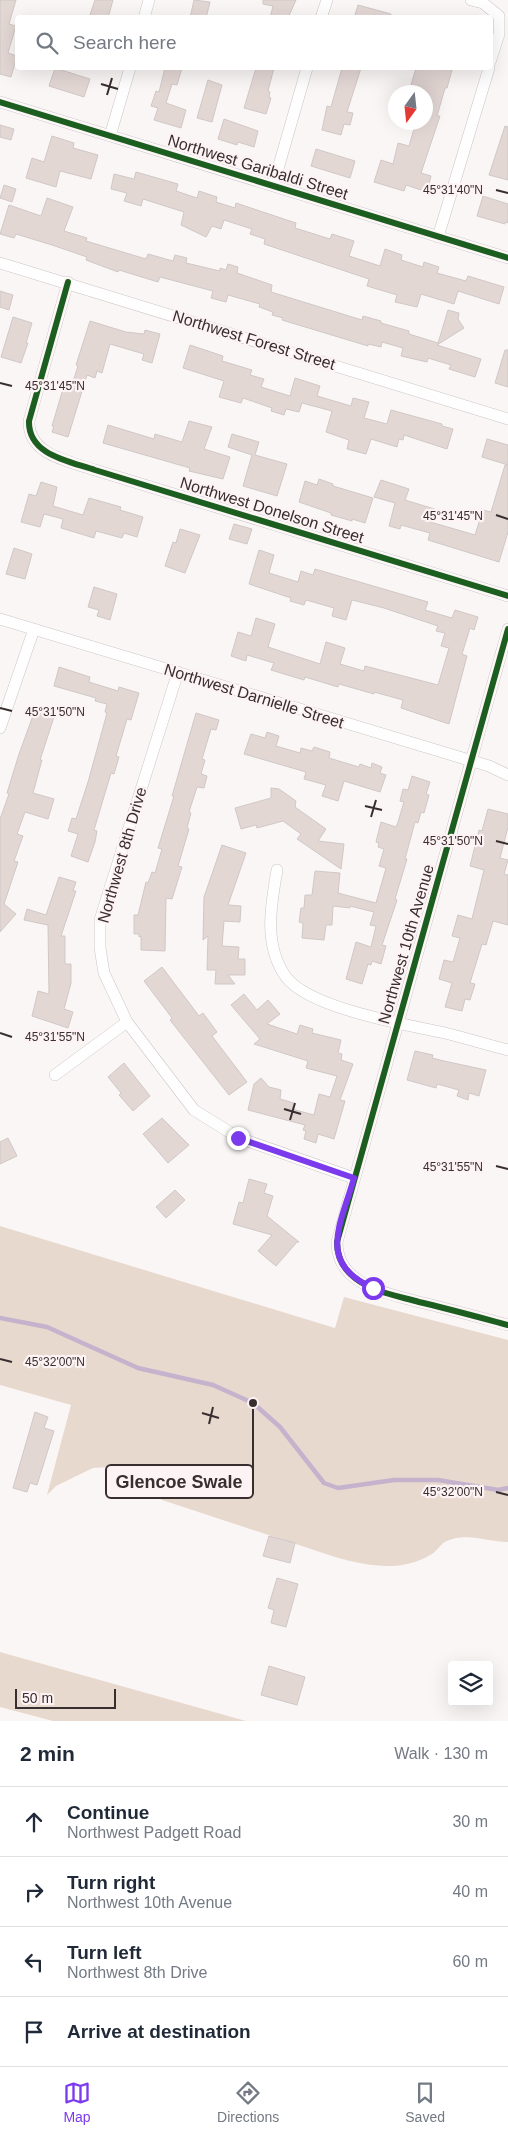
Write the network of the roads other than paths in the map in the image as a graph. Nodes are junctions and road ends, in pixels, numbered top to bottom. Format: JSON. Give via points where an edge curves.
{"nodes":[{"id":1,"x":149,"y":0,"type":"edge"},
{"id":2,"x":326,"y":0,"type":"edge"},
{"id":3,"x":470,"y":0,"type":"edge"},
{"id":4,"x":145,"y":15,"type":"edge"},
{"id":5,"x":323,"y":15,"type":"edge"},
{"id":6,"x":493,"y":53,"type":"edge"},
{"id":7,"x":129,"y":70,"type":"edge"},
{"id":8,"x":306,"y":70,"type":"edge"},
{"id":9,"x":488,"y":70,"type":"edge"},
{"id":10,"x":0,"y":102,"type":"edge"},
{"id":11,"x":110,"y":136,"type":"junction"},
{"id":12,"x":272,"y":186,"type":"junction"},
{"id":13,"x":438,"y":237,"type":"junction"},
{"id":14,"x":508,"y":258,"type":"edge"},
{"id":15,"x":0,"y":263,"type":"edge"},
{"id":16,"x":68,"y":282,"type":"junction"},
{"id":17,"x":508,"y":419,"type":"edge"},
{"id":18,"x":508,"y":596,"type":"edge"},
{"id":19,"x":0,"y":619,"type":"edge"},
{"id":20,"x":34,"y":629,"type":"junction"},
{"id":21,"x":508,"y":629,"type":"edge"},
{"id":22,"x":178,"y":672,"type":"junction"},
{"id":23,"x":0,"y":728,"type":"edge"},
{"id":24,"x":472,"y":762,"type":"junction"},
{"id":25,"x":508,"y":775,"type":"edge"},
{"id":26,"x":277,"y":870,"type":"dead end"},
{"id":27,"x":127,"y":1022,"type":"junction"},
{"id":28,"x":398,"y":1024,"type":"junction"},
{"id":29,"x":508,"y":1050,"type":"edge"},
{"id":30,"x":55,"y":1075,"type":"dead end"},
{"id":31,"x":354,"y":1178,"type":"junction"},
{"id":32,"x":508,"y":1325,"type":"edge"}],
"edges":[{"from":1,"to":4,"type":"street"},
{"from":2,"to":5,"type":"street"},
{"from":3,"to":6,"type":"street","via":[[483,3],[499,16],[499,34]]},
{"from":7,"to":11,"type":"street"},
{"from":8,"to":12,"type":"street"},
{"from":9,"to":13,"type":"street"},
{"from":10,"to":11,"type":"street","name":"Northwest Garibaldi Street"},
{"from":11,"to":12,"type":"street","name":"Northwest Garibaldi Street"},
{"from":12,"to":13,"type":"street","name":"Northwest Garibaldi Street"},
{"from":13,"to":14,"type":"street","name":"Northwest Garibaldi Street"},
{"from":15,"to":16,"type":"street","name":"Northwest Forest Street"},
{"from":16,"to":17,"type":"street","name":"Northwest Forest Street"},
{"from":16,"to":18,"type":"street","name":"Northwest Donelson Street","via":[[29,421],[30,434],[43,450],[96,470]]},
{"from":19,"to":20,"type":"street","name":"Northwest Darnielle Street"},
{"from":20,"to":22,"type":"street","name":"Northwest Darnielle Street"},
{"from":20,"to":23,"type":"street"},
{"from":21,"to":24,"type":"street","name":"Northwest 10th Avenue"},
{"from":22,"to":24,"type":"street","name":"Northwest Darnielle Street"},
{"from":22,"to":27,"type":"street","name":"Northwest 8th Drive","via":[[100,920],[104,973]]},
{"from":24,"to":25,"type":"street","name":"Northwest Darnielle Street"},
{"from":24,"to":28,"type":"street","name":"Northwest 10th Avenue"},
{"from":26,"to":28,"type":"street","via":[[270,930],[274,954],[286,977],[305,994]]},
{"from":27,"to":30,"type":"street"},
{"from":27,"to":31,"type":"street","name":"Northwest 8th Drive","via":[[194,1110],[238,1138]]},
{"from":28,"to":29,"type":"street","via":[[452,1034]]},
{"from":28,"to":31,"type":"street","name":"Northwest 10th Avenue"},
{"from":31,"to":32,"type":"street","name":"Northwest 10th Avenue","via":[[337,1242],[342,1266],[354,1278],[373,1288]]}]}
